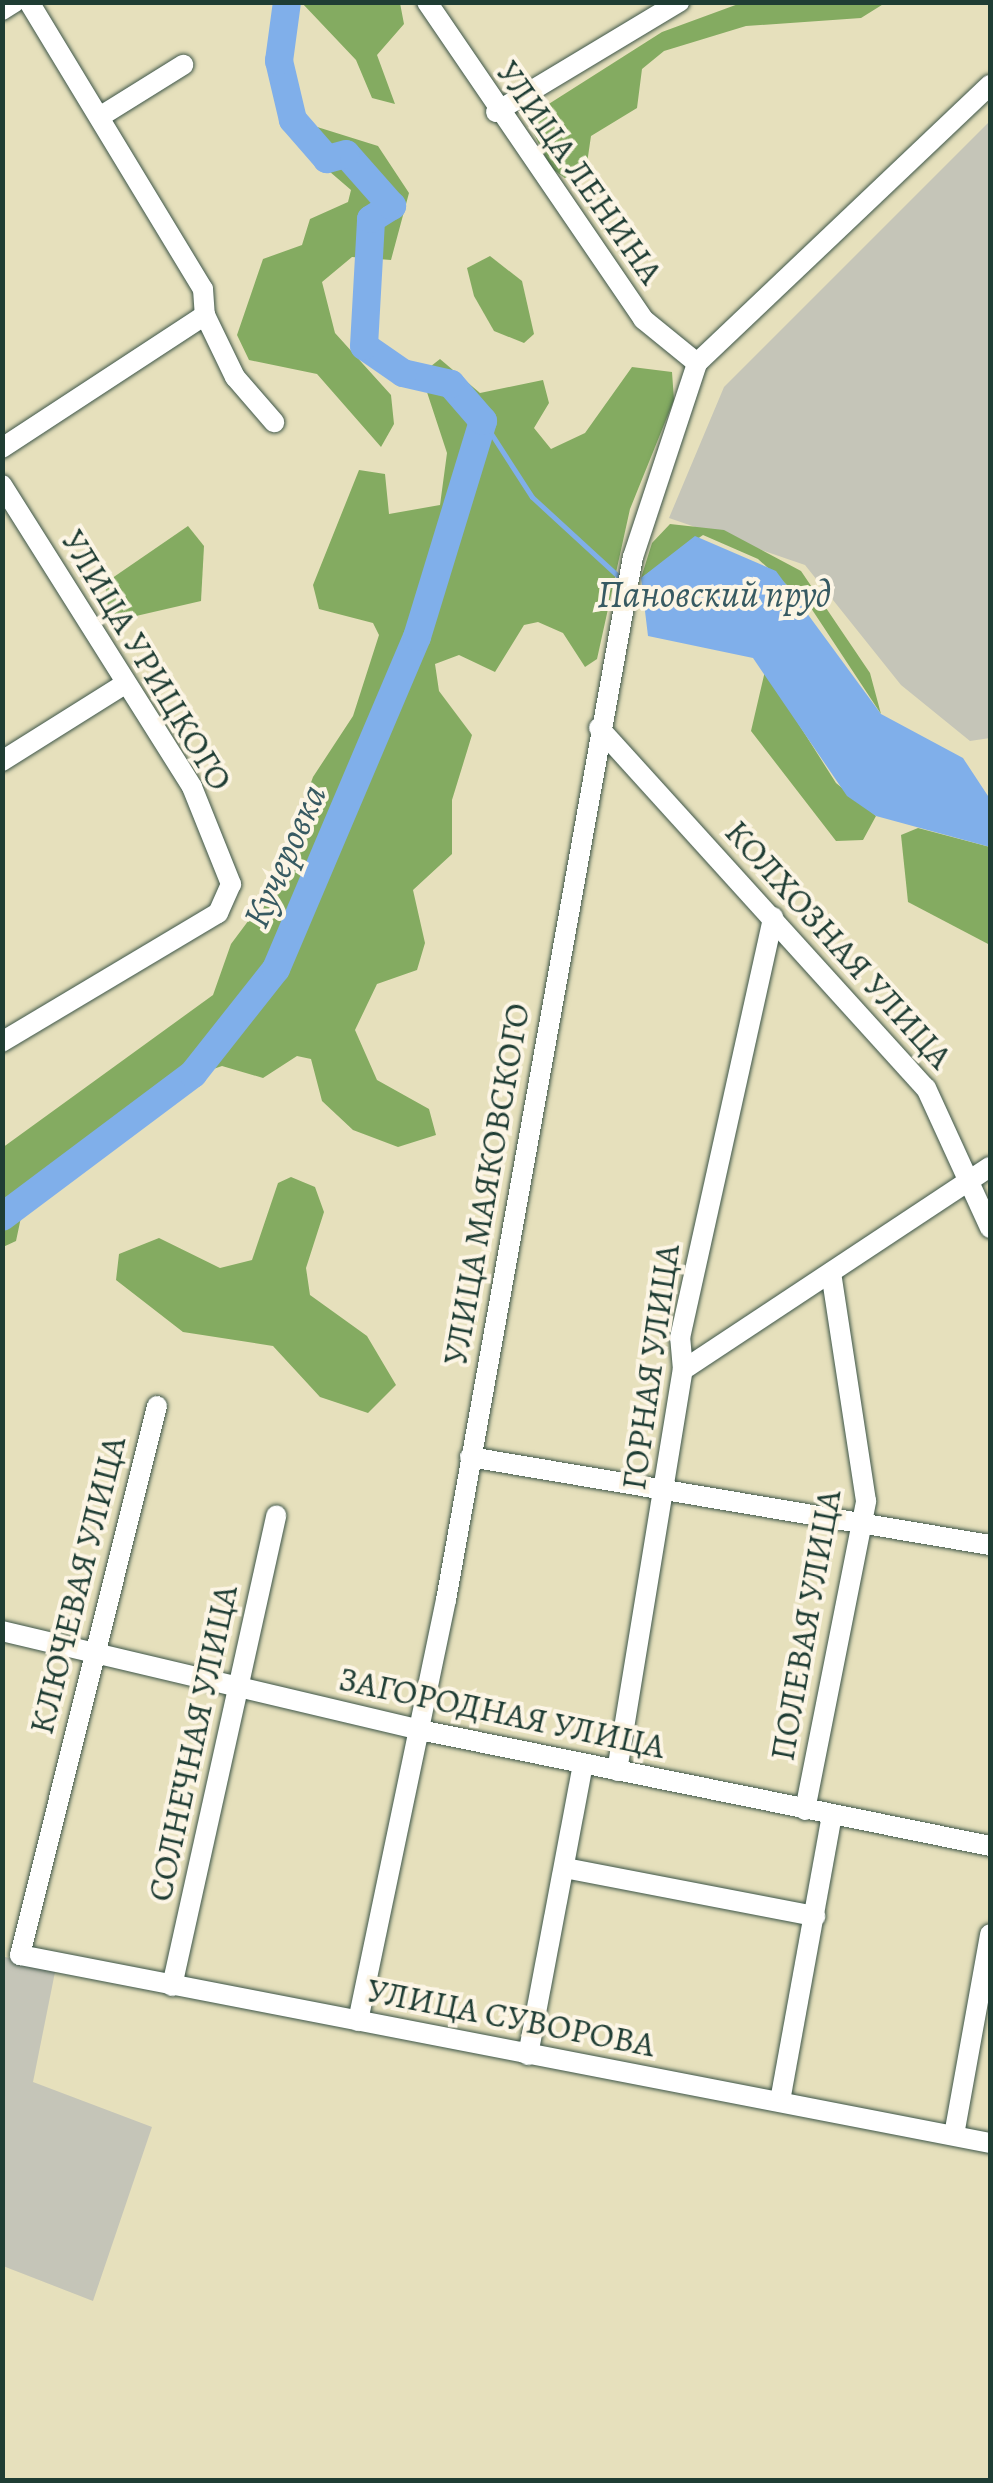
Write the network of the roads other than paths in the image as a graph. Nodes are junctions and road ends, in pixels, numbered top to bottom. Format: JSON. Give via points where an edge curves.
{"nodes":[{"id":1,"x":15,"y":2,"type":"edge"},
{"id":2,"x":29,"y":2,"type":"edge"},
{"id":3,"x":427,"y":2,"type":"edge"},
{"id":4,"x":679,"y":2,"type":"edge"},
{"id":5,"x":2,"y":10,"type":"edge"},
{"id":6,"x":183,"y":65,"type":"dead end"},
{"id":7,"x":990,"y":86,"type":"edge"},
{"id":8,"x":496,"y":112,"type":"junction"},
{"id":9,"x":101,"y":116,"type":"junction"},
{"id":10,"x":205,"y":316,"type":"junction"},
{"id":11,"x":697,"y":364,"type":"junction"},
{"id":12,"x":274,"y":422,"type":"dead end"},
{"id":13,"x":2,"y":448,"type":"edge"},
{"id":14,"x":2,"y":485,"type":"edge"},
{"id":15,"x":123,"y":685,"type":"junction"},
{"id":16,"x":600,"y":728,"type":"junction"},
{"id":17,"x":2,"y":761,"type":"edge"},
{"id":18,"x":772,"y":917,"type":"junction"},
{"id":19,"x":2,"y":1042,"type":"edge"},
{"id":20,"x":982,"y":1172,"type":"edge"},
{"id":21,"x":990,"y":1228,"type":"edge"},
{"id":22,"x":832,"y":1273,"type":"junction"},
{"id":23,"x":683,"y":1370,"type":"junction"},
{"id":24,"x":157,"y":1406,"type":"dead end"},
{"id":25,"x":470,"y":1457,"type":"junction"},
{"id":26,"x":665,"y":1491,"type":"junction"},
{"id":27,"x":276,"y":1515,"type":"dead end"},
{"id":28,"x":860,"y":1526,"type":"junction"},
{"id":29,"x":990,"y":1545,"type":"edge"},
{"id":30,"x":2,"y":1632,"type":"edge"},
{"id":31,"x":91,"y":1657,"type":"junction"},
{"id":32,"x":238,"y":1687,"type":"junction"},
{"id":33,"x":420,"y":1730,"type":"junction"},
{"id":34,"x":583,"y":1764,"type":"junction"},
{"id":35,"x":617,"y":1771,"type":"junction"},
{"id":36,"x":805,"y":1810,"type":"junction"},
{"id":37,"x":832,"y":1816,"type":"junction"},
{"id":38,"x":990,"y":1846,"type":"edge"},
{"id":39,"x":565,"y":1868,"type":"junction"},
{"id":40,"x":815,"y":1916,"type":"junction"},
{"id":41,"x":990,"y":1934,"type":"edge"},
{"id":42,"x":20,"y":1955,"type":"joint"},
{"id":43,"x":172,"y":1986,"type":"junction"},
{"id":44,"x":358,"y":2021,"type":"junction"},
{"id":45,"x":528,"y":2055,"type":"junction"},
{"id":46,"x":780,"y":2101,"type":"junction"},
{"id":47,"x":954,"y":2136,"type":"junction"},
{"id":48,"x":990,"y":2143,"type":"edge"}],
"edges":[{"from":1,"to":5,"type":"street"},
{"from":2,"to":9,"type":"street"},
{"from":3,"to":8,"type":"street","name":"УЛИЦА ЛЕНИНА"},
{"from":4,"to":8,"type":"street"},
{"from":6,"to":9,"type":"street"},
{"from":7,"to":11,"type":"street"},
{"from":8,"to":11,"type":"street","name":"УЛИЦА ЛЕНИНА","via":[[643,319]]},
{"from":9,"to":10,"type":"street","via":[[203,289]]},
{"from":10,"to":12,"type":"street","via":[[235,377]]},
{"from":10,"to":13,"type":"street"},
{"from":11,"to":16,"type":"street","name":"УЛИЦА МАЯКОВСКОГО","via":[[633,558]]},
{"from":14,"to":15,"type":"street","name":"УЛИЦА УРИЦКОГО"},
{"from":15,"to":17,"type":"street"},
{"from":15,"to":19,"type":"street","name":"УЛИЦА УРИЦКОГО","via":[[192,787],[230,872],[218,913]]},
{"from":16,"to":18,"type":"street","name":"КОЛХОЗНАЯ УЛИЦА"},
{"from":16,"to":25,"type":"street","name":"УЛИЦА МАЯКОВСКОГО"},
{"from":18,"to":20,"type":"street","name":"КОЛХОЗНАЯ УЛИЦА","via":[[926,1088]]},
{"from":18,"to":23,"type":"street","name":"ГОРНАЯ УЛИЦА","via":[[680,1338]]},
{"from":20,"to":21,"type":"street","name":"КОЛХОЗНАЯ УЛИЦА"},
{"from":20,"to":22,"type":"street"},
{"from":22,"to":23,"type":"street"},
{"from":22,"to":28,"type":"street","name":"ПОЛЕВАЯ УЛИЦА","via":[[860,1422],[866,1501]]},
{"from":23,"to":26,"type":"street","name":"ГОРНАЯ УЛИЦА"},
{"from":24,"to":31,"type":"street","name":"КЛЮЧЕВАЯ УЛИЦА"},
{"from":25,"to":26,"type":"street"},
{"from":25,"to":33,"type":"street","name":"УЛИЦА МАЯКОВСКОГО"},
{"from":26,"to":28,"type":"street"},
{"from":26,"to":35,"type":"street","name":"ГОРНАЯ УЛИЦА"},
{"from":27,"to":32,"type":"street","name":"СОЛНЕЧНАЯ УЛИЦА"},
{"from":28,"to":29,"type":"street"},
{"from":28,"to":36,"type":"street","name":"ПОЛЕВАЯ УЛИЦА"},
{"from":30,"to":31,"type":"street","name":"ЗАГОРОДНАЯ УЛИЦА"},
{"from":31,"to":32,"type":"street","name":"ЗАГОРОДНАЯ УЛИЦА"},
{"from":31,"to":42,"type":"street","name":"КЛЮЧЕВАЯ УЛИЦА"},
{"from":32,"to":33,"type":"street","name":"ЗАГОРОДНАЯ УЛИЦА"},
{"from":32,"to":43,"type":"street","name":"СОЛНЕЧНАЯ УЛИЦА"},
{"from":33,"to":34,"type":"street","name":"ЗАГОРОДНАЯ УЛИЦА"},
{"from":33,"to":44,"type":"street","name":"УЛИЦА МАЯКОВСКОГО"},
{"from":34,"to":35,"type":"street","name":"ЗАГОРОДНАЯ УЛИЦА"},
{"from":34,"to":39,"type":"street"},
{"from":35,"to":36,"type":"street","name":"ЗАГОРОДНАЯ УЛИЦА"},
{"from":36,"to":37,"type":"street","name":"ЗАГОРОДНАЯ УЛИЦА"},
{"from":37,"to":38,"type":"street","name":"ЗАГОРОДНАЯ УЛИЦА"},
{"from":37,"to":40,"type":"street"},
{"from":39,"to":40,"type":"street"},
{"from":39,"to":45,"type":"street"},
{"from":40,"to":46,"type":"street"},
{"from":41,"to":47,"type":"street"},
{"from":42,"to":43,"type":"street","name":"УЛИЦА СУВОРОВА"},
{"from":43,"to":44,"type":"street","name":"УЛИЦА СУВОРОВА"},
{"from":44,"to":45,"type":"street","name":"УЛИЦА СУВОРОВА"},
{"from":45,"to":46,"type":"street","name":"УЛИЦА СУВОРОВА"},
{"from":46,"to":47,"type":"street","name":"УЛИЦА СУВОРОВА"},
{"from":47,"to":48,"type":"street","name":"УЛИЦА СУВОРОВА"}]}
